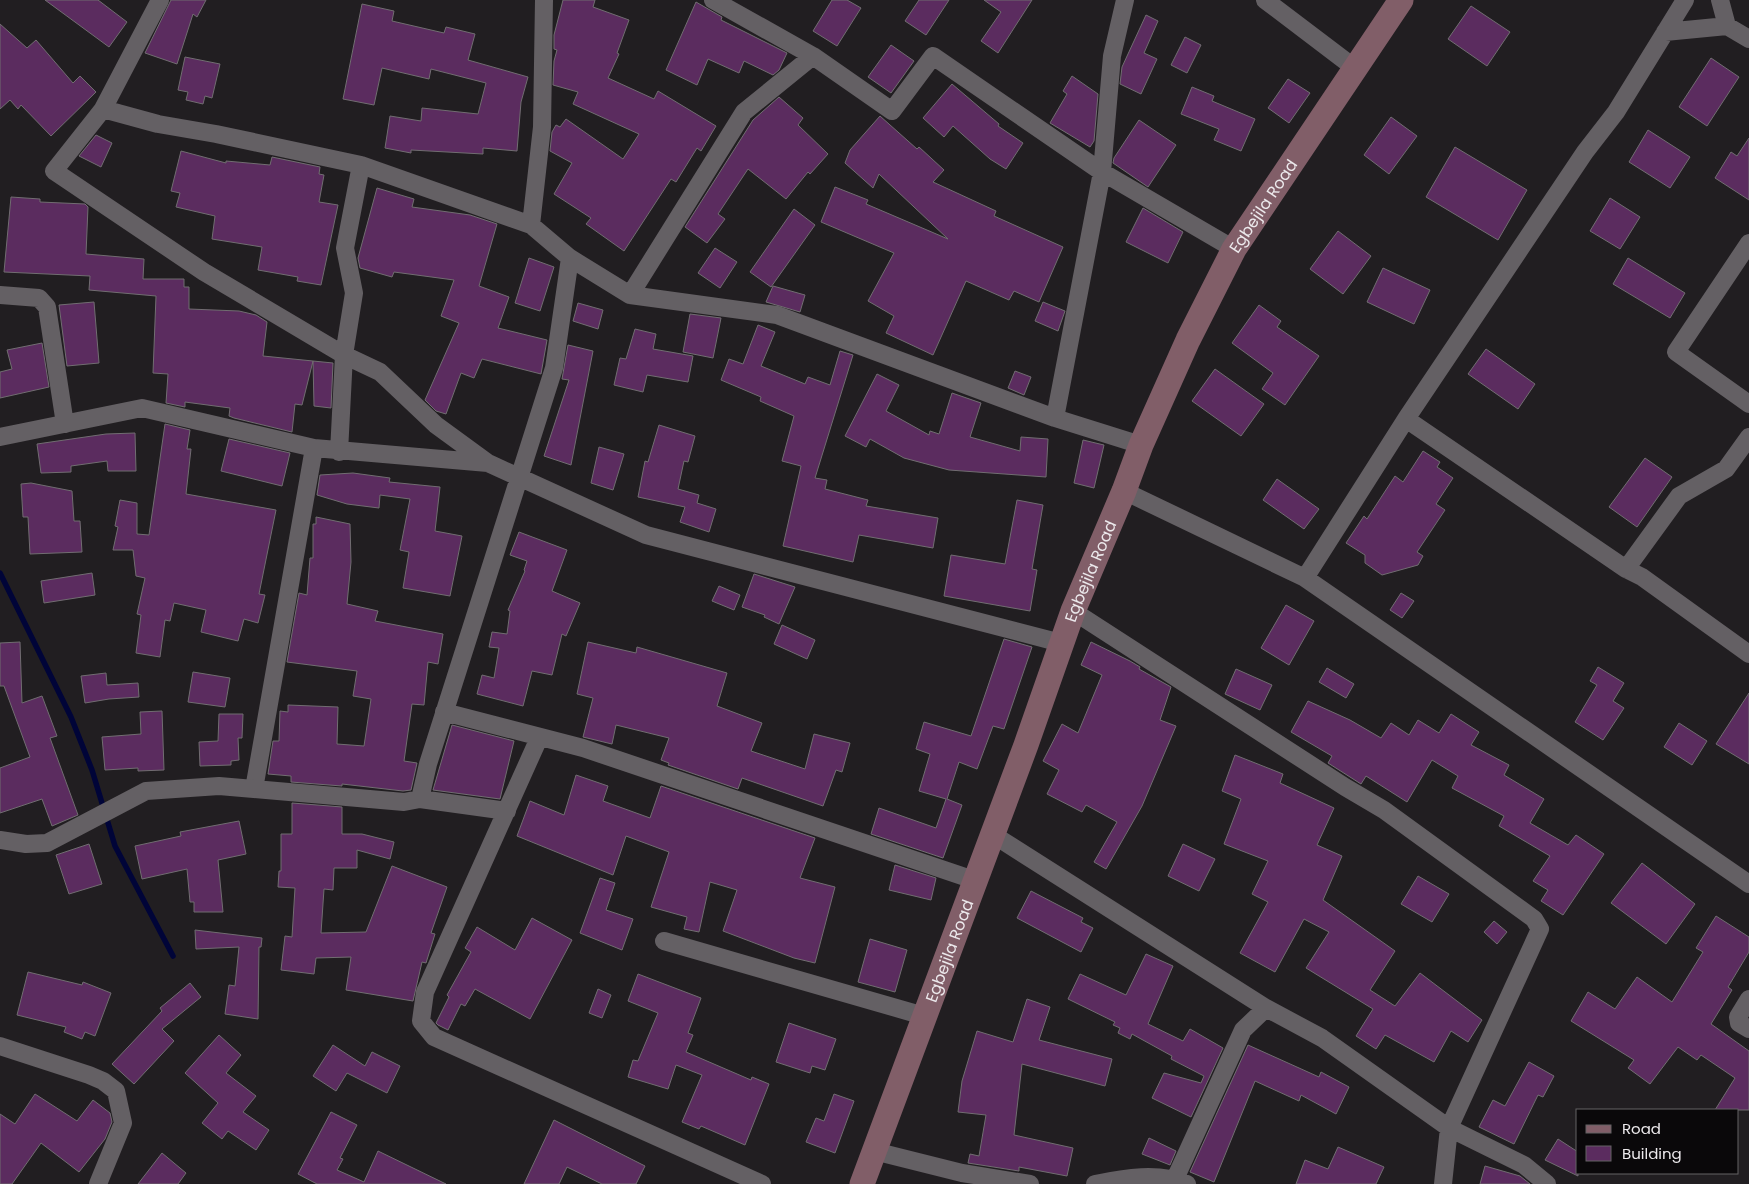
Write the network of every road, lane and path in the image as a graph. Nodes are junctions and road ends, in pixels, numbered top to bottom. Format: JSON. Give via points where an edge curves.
{"nodes":[{"id":1,"x":160,"y":0,"type":"edge"},
{"id":2,"x":544,"y":0,"type":"edge"},
{"id":3,"x":713,"y":0,"type":"edge"},
{"id":4,"x":1125,"y":0,"type":"edge"},
{"id":5,"x":1265,"y":0,"type":"edge"},
{"id":6,"x":1401,"y":0,"type":"edge"},
{"id":7,"x":1684,"y":0,"type":"edge"},
{"id":8,"x":1720,"y":0,"type":"edge"},
{"id":9,"x":1727,"y":26,"type":"junction"},
{"id":10,"x":1665,"y":32,"type":"junction"},
{"id":11,"x":1749,"y":39,"type":"edge"},
{"id":12,"x":814,"y":56,"type":"junction"},
{"id":13,"x":1356,"y":69,"type":"junction"},
{"id":14,"x":103,"y":109,"type":"junction"},
{"id":15,"x":361,"y":165,"type":"junction"},
{"id":16,"x":1102,"y":172,"type":"junction"},
{"id":17,"x":531,"y":225,"type":"junction"},
{"id":18,"x":1749,"y":243,"type":"edge"},
{"id":19,"x":1234,"y":249,"type":"junction"},
{"id":20,"x":570,"y":258,"type":"junction"},
{"id":21,"x":0,"y":295,"type":"edge"},
{"id":22,"x":630,"y":295,"type":"junction"},
{"id":23,"x":344,"y":355,"type":"junction"},
{"id":24,"x":1749,"y":404,"type":"edge"},
{"id":25,"x":1055,"y":418,"type":"junction"},
{"id":26,"x":1406,"y":419,"type":"junction"},
{"id":27,"x":65,"y":424,"type":"junction"},
{"id":28,"x":0,"y":437,"type":"edge"},
{"id":29,"x":1749,"y":437,"type":"edge"},
{"id":30,"x":1141,"y":445,"type":"junction"},
{"id":31,"x":314,"y":448,"type":"junction"},
{"id":32,"x":339,"y":452,"type":"junction"},
{"id":33,"x":488,"y":464,"type":"junction"},
{"id":34,"x":517,"y":478,"type":"junction"},
{"id":35,"x":1124,"y":490,"type":"junction"},
{"id":36,"x":1626,"y":569,"type":"junction"},
{"id":37,"x":1305,"y":578,"type":"junction"},
{"id":38,"x":1073,"y":611,"type":"junction"},
{"id":39,"x":1062,"y":643,"type":"junction"},
{"id":40,"x":1749,"y":654,"type":"edge"},
{"id":41,"x":444,"y":712,"type":"junction"},
{"id":42,"x":539,"y":738,"type":"junction"},
{"id":43,"x":254,"y":789,"type":"junction"},
{"id":44,"x":420,"y":799,"type":"junction"},
{"id":45,"x":507,"y":811,"type":"junction"},
{"id":46,"x":992,"y":834,"type":"junction"},
{"id":47,"x":0,"y":840,"type":"edge"},
{"id":48,"x":974,"y":880,"type":"junction"},
{"id":49,"x":1749,"y":884,"type":"edge"},
{"id":50,"x":664,"y":941,"type":"dead end"},
{"id":51,"x":1749,"y":999,"type":"edge"},
{"id":52,"x":1266,"y":1008,"type":"junction"},
{"id":53,"x":924,"y":1016,"type":"junction"},
{"id":54,"x":1749,"y":1029,"type":"edge"},
{"id":55,"x":0,"y":1046,"type":"edge"},
{"id":56,"x":1449,"y":1128,"type":"junction"},
{"id":57,"x":874,"y":1151,"type":"junction"},
{"id":58,"x":1181,"y":1182,"type":"edge"},
{"id":59,"x":98,"y":1184,"type":"edge"},
{"id":60,"x":762,"y":1184,"type":"edge"},
{"id":61,"x":862,"y":1184,"type":"edge"},
{"id":62,"x":1030,"y":1184,"type":"edge"},
{"id":63,"x":1095,"y":1184,"type":"edge"},
{"id":64,"x":1443,"y":1184,"type":"edge"},
{"id":65,"x":1546,"y":1184,"type":"edge"}],
"edges":[{"from":1,"to":14,"type":"street"},
{"from":2,"to":17,"type":"street","via":[[542,127]]},
{"from":3,"to":12,"type":"street"},
{"from":4,"to":16,"type":"street","via":[[1112,56]]},
{"from":5,"to":13,"type":"street"},
{"from":6,"to":13,"type":"street","name":"Egbejila Road"},
{"from":7,"to":10,"type":"street"},
{"from":8,"to":9,"type":"street"},
{"from":9,"to":10,"type":"street"},
{"from":9,"to":11,"type":"street"},
{"from":10,"to":26,"type":"street","via":[[1616,112],[1580,160]]},
{"from":12,"to":16,"type":"street","via":[[892,111],[933,56]]},
{"from":12,"to":22,"type":"street","via":[[744,112]]},
{"from":13,"to":19,"type":"street","name":"Egbejila Road"},
{"from":14,"to":15,"type":"street","via":[[158,124]]},
{"from":14,"to":23,"type":"street","via":[[54,171],[204,272]]},
{"from":15,"to":17,"type":"street"},
{"from":15,"to":23,"type":"street","via":[[345,248],[354,293]]},
{"from":16,"to":19,"type":"street"},
{"from":16,"to":25,"type":"street"},
{"from":17,"to":20,"type":"street"},
{"from":18,"to":24,"type":"street","via":[[1676,352]]},
{"from":19,"to":30,"type":"street","name":"Egbejila Road","via":[[1188,340]]},
{"from":20,"to":22,"type":"street"},
{"from":20,"to":34,"type":"street","via":[[554,368]]},
{"from":21,"to":27,"type":"street","via":[[39,298],[47,307]]},
{"from":22,"to":25,"type":"street","via":[[778,315]]},
{"from":23,"to":32,"type":"street"},
{"from":23,"to":33,"type":"street","via":[[380,372],[436,425]]},
{"from":25,"to":30,"type":"street"},
{"from":26,"to":36,"type":"street"},
{"from":26,"to":37,"type":"street"},
{"from":27,"to":28,"type":"street"},
{"from":27,"to":31,"type":"street","via":[[142,408]]},
{"from":29,"to":36,"type":"street","via":[[1726,469],[1679,496]]},
{"from":30,"to":35,"type":"street","name":"Egbejila Road"},
{"from":31,"to":32,"type":"street"},
{"from":31,"to":43,"type":"street"},
{"from":32,"to":33,"type":"street"},
{"from":33,"to":34,"type":"street"},
{"from":34,"to":39,"type":"street","via":[[646,536]]},
{"from":34,"to":41,"type":"street"},
{"from":35,"to":37,"type":"street"},
{"from":35,"to":38,"type":"street","name":"Egbejila Road"},
{"from":36,"to":40,"type":"street"},
{"from":37,"to":49,"type":"street"},
{"from":38,"to":39,"type":"street","name":"Egbejila Road"},
{"from":38,"to":56,"type":"street","via":[[1384,810],[1534,919],[1540,929]]},
{"from":39,"to":46,"type":"street","name":"Egbejila Road"},
{"from":41,"to":42,"type":"street"},
{"from":41,"to":44,"type":"street"},
{"from":42,"to":45,"type":"street"},
{"from":42,"to":48,"type":"street","via":[[583,748]]},
{"from":43,"to":44,"type":"street","via":[[404,802]]},
{"from":43,"to":47,"type":"street","via":[[219,786],[146,791],[47,843]]},
{"from":44,"to":45,"type":"street"},
{"from":45,"to":60,"type":"street","via":[[425,992],[421,1021],[434,1037]]},
{"from":46,"to":48,"type":"street","name":"Egbejila Road"},
{"from":46,"to":52,"type":"street"},
{"from":48,"to":53,"type":"street","name":"Egbejila Road"},
{"from":50,"to":53,"type":"street"},
{"from":51,"to":54,"type":"street","via":[[1738,1017],[1739,1023]]},
{"from":52,"to":56,"type":"street","via":[[1322,1038]]},
{"from":52,"to":58,"type":"street","via":[[1243,1030]]},
{"from":53,"to":57,"type":"street","name":"Egbejila Road"},
{"from":55,"to":59,"type":"street","via":[[89,1075],[116,1091],[123,1123]]},
{"from":56,"to":64,"type":"street"},
{"from":56,"to":65,"type":"street","via":[[1524,1164]]},
{"from":57,"to":61,"type":"street","name":"Egbejila Road"},
{"from":57,"to":62,"type":"street","via":[[962,1173]]},
{"from":58,"to":63,"type":"street","via":[[1135,1178]]}]}
